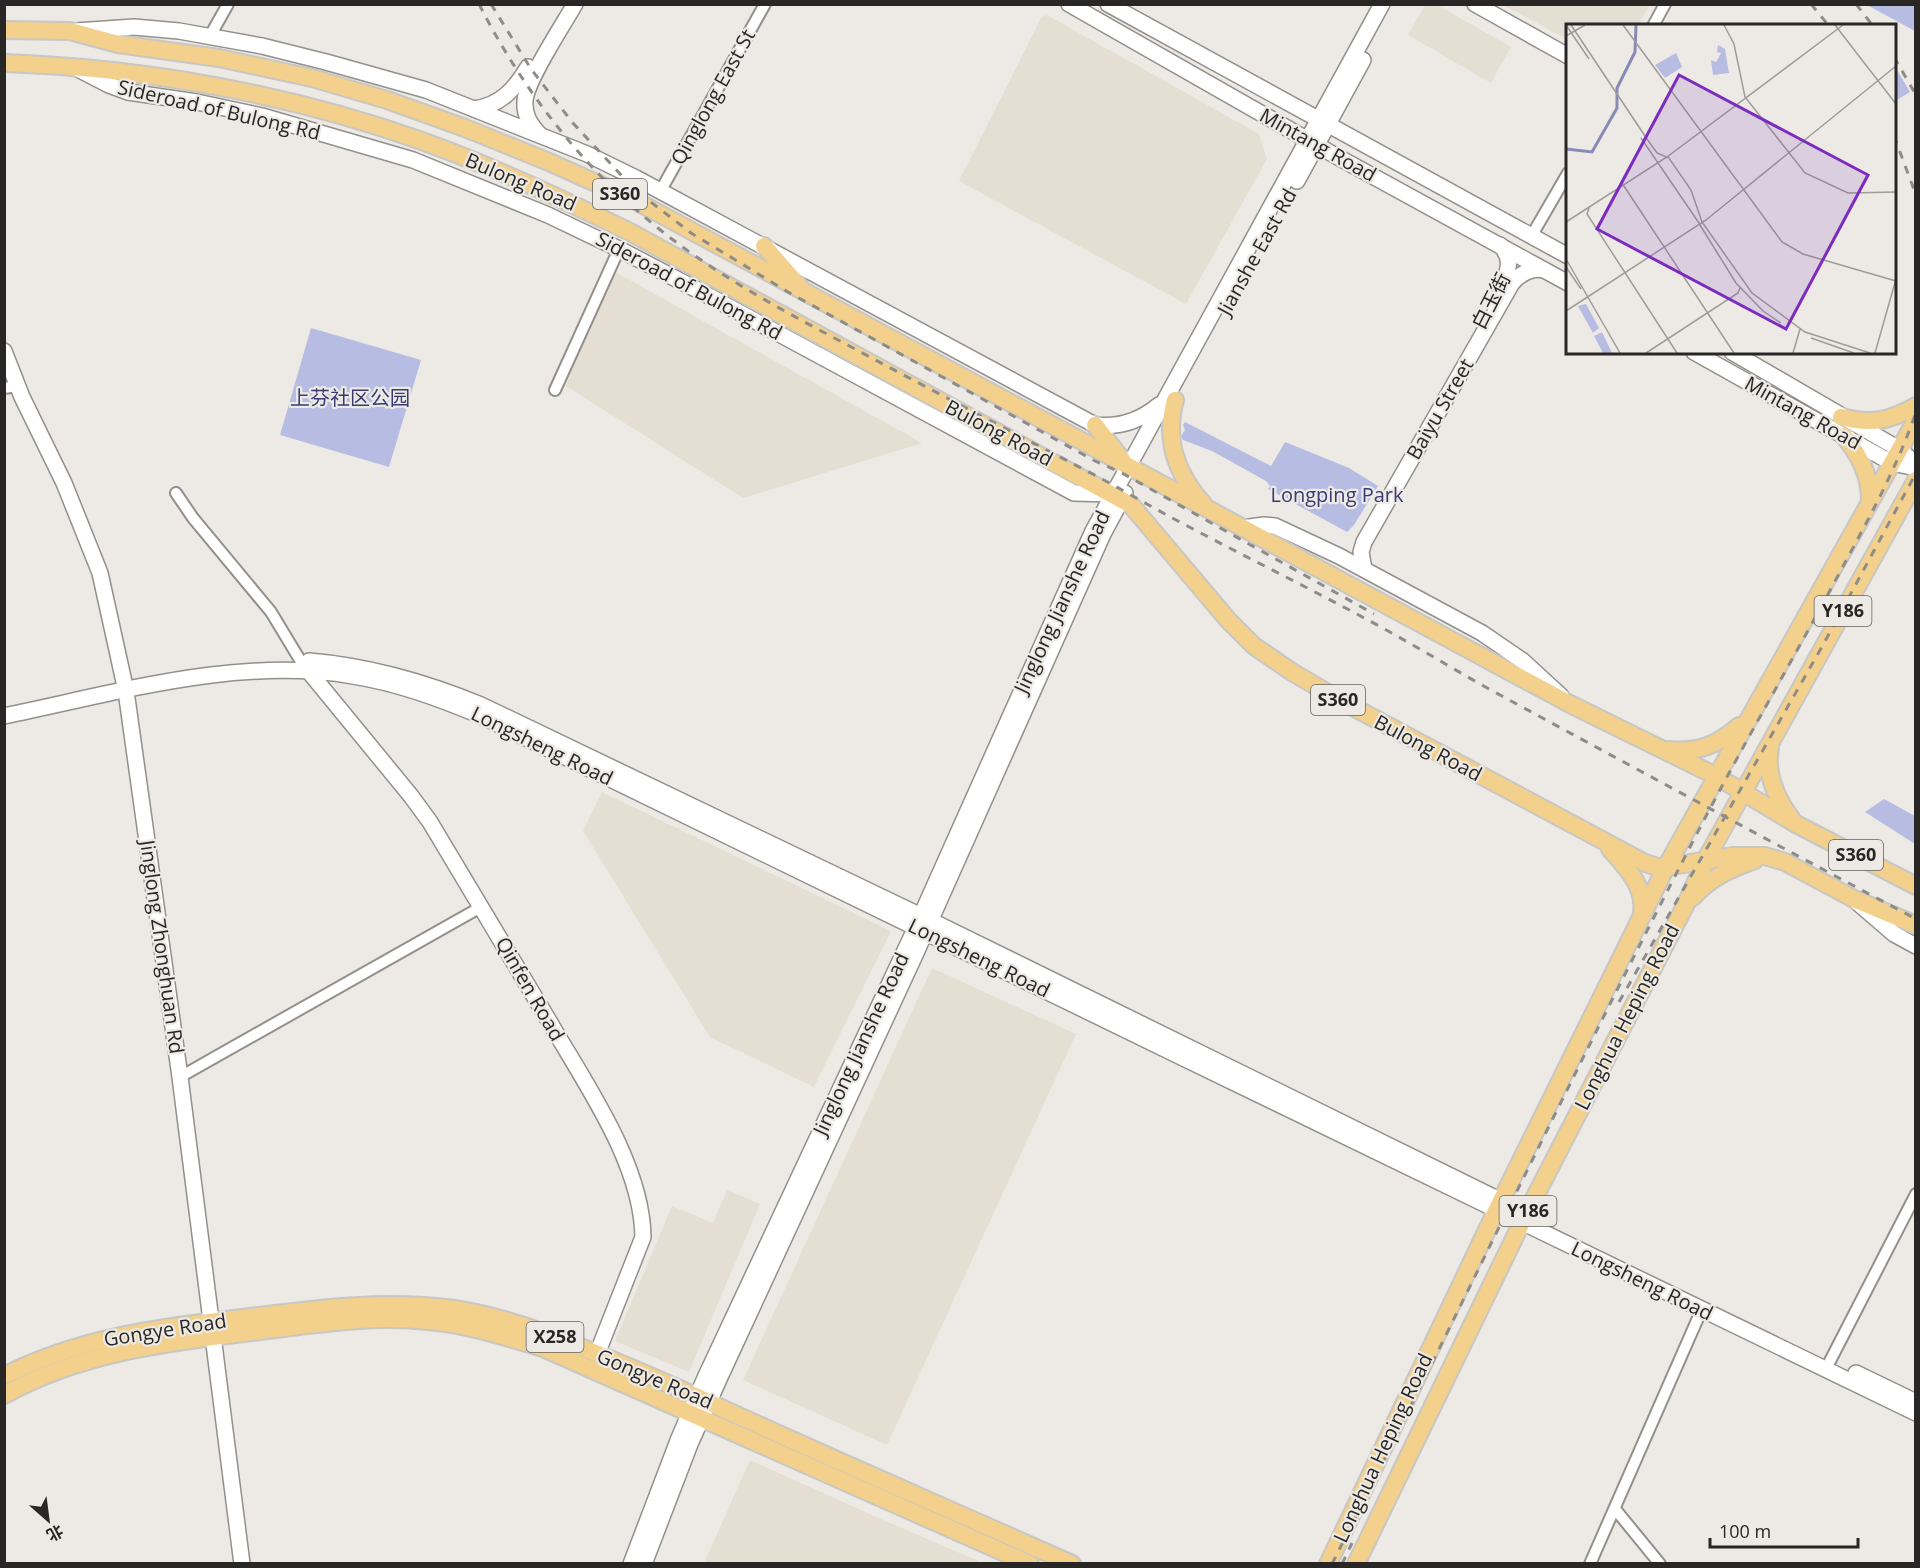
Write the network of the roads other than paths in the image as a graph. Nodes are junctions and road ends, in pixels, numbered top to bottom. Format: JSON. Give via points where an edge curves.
{"nodes":[{"id":1,"x":228,"y":4,"type":"edge"},
{"id":2,"x":563,"y":4,"type":"edge"},
{"id":3,"x":575,"y":4,"type":"edge"},
{"id":4,"x":765,"y":4,"type":"edge"},
{"id":5,"x":1069,"y":4,"type":"edge"},
{"id":6,"x":1108,"y":4,"type":"edge"},
{"id":7,"x":1382,"y":4,"type":"edge"},
{"id":8,"x":1394,"y":4,"type":"edge"},
{"id":9,"x":1475,"y":4,"type":"edge"},
{"id":10,"x":1665,"y":4,"type":"edge"},
{"id":11,"x":1654,"y":24,"type":"edge"},
{"id":12,"x":4,"y":30,"type":"edge"},
{"id":13,"x":70,"y":31,"type":"junction"},
{"id":14,"x":210,"y":36,"type":"junction"},
{"id":15,"x":1566,"y":55,"type":"edge"},
{"id":16,"x":4,"y":63,"type":"edge"},
{"id":17,"x":75,"y":67,"type":"junction"},
{"id":18,"x":525,"y":82,"type":"junction"},
{"id":19,"x":474,"y":108,"type":"junction"},
{"id":20,"x":1323,"y":122,"type":"junction"},
{"id":21,"x":542,"y":136,"type":"junction"},
{"id":22,"x":1312,"y":142,"type":"junction"},
{"id":23,"x":1566,"y":176,"type":"edge"},
{"id":24,"x":661,"y":190,"type":"junction"},
{"id":25,"x":1532,"y":236,"type":"junction"},
{"id":26,"x":1500,"y":245,"type":"junction"},
{"id":27,"x":764,"y":246,"type":"junction"},
{"id":28,"x":619,"y":249,"type":"junction"},
{"id":29,"x":1566,"y":255,"type":"edge"},
{"id":30,"x":1544,"y":270,"type":"junction"},
{"id":31,"x":1566,"y":282,"type":"edge"},
{"id":32,"x":806,"y":293,"type":"junction"},
{"id":33,"x":4,"y":351,"type":"edge"},
{"id":34,"x":1698,"y":354,"type":"edge"},
{"id":35,"x":1735,"y":354,"type":"edge"},
{"id":36,"x":11,"y":387,"type":"edge"},
{"id":37,"x":555,"y":390,"type":"dead end"},
{"id":38,"x":1169,"y":401,"type":"junction"},
{"id":39,"x":1916,"y":406,"type":"edge"},
{"id":40,"x":1841,"y":417,"type":"junction"},
{"id":41,"x":1916,"y":420,"type":"edge"},
{"id":42,"x":1095,"y":425,"type":"junction"},
{"id":43,"x":1844,"y":436,"type":"junction"},
{"id":44,"x":1895,"y":456,"type":"junction"},
{"id":45,"x":1916,"y":466,"type":"edge"},
{"id":46,"x":1132,"y":469,"type":"junction"},
{"id":47,"x":1916,"y":480,"type":"edge"},
{"id":48,"x":176,"y":493,"type":"dead end"},
{"id":49,"x":1117,"y":497,"type":"junction"},
{"id":50,"x":1870,"y":502,"type":"junction"},
{"id":51,"x":1208,"y":510,"type":"junction"},
{"id":52,"x":1243,"y":528,"type":"junction"},
{"id":53,"x":1340,"y":556,"type":"junction"},
{"id":54,"x":1364,"y":569,"type":"junction"},
{"id":55,"x":304,"y":666,"type":"junction"},
{"id":56,"x":125,"y":686,"type":"junction"},
{"id":57,"x":1570,"y":704,"type":"junction"},
{"id":58,"x":4,"y":706,"type":"edge"},
{"id":59,"x":1750,"y":715,"type":"junction"},
{"id":60,"x":4,"y":716,"type":"edge"},
{"id":61,"x":1771,"y":742,"type":"junction"},
{"id":62,"x":1665,"y":749,"type":"junction"},
{"id":63,"x":1716,"y":776,"type":"junction"},
{"id":64,"x":1743,"y":793,"type":"junction"},
{"id":65,"x":1796,"y":824,"type":"junction"},
{"id":66,"x":1602,"y":840,"type":"junction"},
{"id":67,"x":1765,"y":856,"type":"junction"},
{"id":68,"x":1705,"y":861,"type":"junction"},
{"id":69,"x":1666,"y":867,"type":"junction"},
{"id":70,"x":1916,"y":886,"type":"edge"},
{"id":71,"x":1854,"y":899,"type":"junction"},
{"id":72,"x":1686,"y":904,"type":"junction"},
{"id":73,"x":481,"y":907,"type":"junction"},
{"id":74,"x":1642,"y":915,"type":"junction"},
{"id":75,"x":923,"y":924,"type":"junction"},
{"id":76,"x":1916,"y":926,"type":"edge"},
{"id":77,"x":1916,"y":946,"type":"edge"},
{"id":78,"x":180,"y":1077,"type":"junction"},
{"id":79,"x":1916,"y":1194,"type":"edge"},
{"id":80,"x":1498,"y":1206,"type":"junction"},
{"id":81,"x":1524,"y":1218,"type":"junction"},
{"id":82,"x":1699,"y":1314,"type":"junction"},
{"id":83,"x":212,"y":1329,"type":"junction"},
{"id":84,"x":597,"y":1354,"type":"junction"},
{"id":85,"x":1830,"y":1360,"type":"junction"},
{"id":86,"x":4,"y":1376,"type":"edge"},
{"id":87,"x":4,"y":1395,"type":"edge"},
{"id":88,"x":703,"y":1399,"type":"junction"},
{"id":89,"x":1916,"y":1402,"type":"edge"},
{"id":90,"x":1916,"y":1413,"type":"edge"},
{"id":91,"x":696,"y":1415,"type":"junction"},
{"id":92,"x":1615,"y":1509,"type":"junction"},
{"id":93,"x":242,"y":1563,"type":"edge"},
{"id":94,"x":631,"y":1563,"type":"edge"},
{"id":95,"x":644,"y":1563,"type":"edge"},
{"id":96,"x":1030,"y":1563,"type":"edge"},
{"id":97,"x":1072,"y":1563,"type":"edge"},
{"id":98,"x":1328,"y":1563,"type":"edge"},
{"id":99,"x":1356,"y":1563,"type":"edge"},
{"id":100,"x":1590,"y":1563,"type":"edge"},
{"id":101,"x":1660,"y":1563,"type":"edge"}],
"edges":[{"from":1,"to":14,"type":"street"},
{"from":2,"to":18,"type":"main road"},
{"from":3,"to":18,"type":"main road"},
{"from":4,"to":24,"type":"street","name":"Qinglong East St"},
{"from":5,"to":22,"type":"main road","name":"Mintang Road"},
{"from":6,"to":20,"type":"main road","name":"Mintang Road"},
{"from":7,"to":20,"type":"main road","name":"Jianshe East Rd"},
{"from":8,"to":20,"type":"main road","name":"Jianshe East Rd"},
{"from":9,"to":15,"type":"main road"},
{"from":10,"to":11,"type":"street"},
{"from":12,"to":13,"type":"main road","name":"Bulong Road","number":"S360"},
{"from":13,"to":14,"type":"main road","via":[[141,27]]},
{"from":13,"to":32,"type":"main road","name":"Bulong Road","number":"S360","via":[[118,44],[219,58],[312,78],[387,100],[465,128],[634,200]]},
{"from":14,"to":19,"type":"main road","via":[[382,77]]},
{"from":16,"to":17,"type":"main road","name":"Bulong Road","number":"S360"},
{"from":17,"to":28,"type":"main road","name":"Sideroad of Bulong Rd","via":[[128,92],[262,116],[412,160],[548,214]]},
{"from":17,"to":49,"type":"main road","name":"Bulong Road","number":"S360","via":[[200,83],[269,97],[420,141],[489,166],[630,232]]},
{"from":18,"to":19,"type":"main road","via":[[490,105]]},
{"from":18,"to":21,"type":"main road","via":[[526,114]]},
{"from":19,"to":21,"type":"main road"},
{"from":20,"to":22,"type":"main road","name":"Jianshe East Rd"},
{"from":20,"to":25,"type":"main road","name":"Mintang Road"},
{"from":21,"to":24,"type":"main road"},
{"from":22,"to":26,"type":"main road","name":"Mintang Road"},
{"from":22,"to":38,"type":"main road","name":"Jianshe East Rd"},
{"from":23,"to":25,"type":"street"},
{"from":24,"to":27,"type":"main road"},
{"from":25,"to":29,"type":"main road","name":"Mintang Road"},
{"from":26,"to":30,"type":"main road","name":"Mintang Road"},
{"from":26,"to":53,"type":"main road","name":"白玉街","via":[[1509,263],[1506,278],[1352,545]]},
{"from":27,"to":32,"type":"main road"},
{"from":27,"to":42,"type":"main road"},
{"from":28,"to":37,"type":"street"},
{"from":28,"to":49,"type":"main road","name":"Sideroad of Bulong Rd","via":[[1074,494]]},
{"from":30,"to":31,"type":"main road","name":"Mintang Road"},
{"from":30,"to":54,"type":"main road","name":"Baiyu Street","via":[[1536,268],[1512,283],[1364,542]]},
{"from":32,"to":46,"type":"main road","name":"Bulong Road","number":"S360"},
{"from":33,"to":36,"type":"main road","name":"Jinglong Zhonghuan Rd"},
{"from":34,"to":43,"type":"main road","name":"Mintang Road"},
{"from":35,"to":40,"type":"main road","name":"Mintang Road"},
{"from":36,"to":56,"type":"main road","name":"Jinglong Zhonghuan Rd","via":[[64,483],[100,573]]},
{"from":38,"to":42,"type":"main road","via":[[1128,423]]},
{"from":38,"to":46,"type":"main road","name":"Jianshe East Rd"},
{"from":38,"to":51,"type":"main road","via":[[1173,450],[1191,489]]},
{"from":39,"to":40,"type":"main road","via":[[1879,421]]},
{"from":40,"to":44,"type":"main road","name":"Mintang Road"},
{"from":41,"to":44,"type":"main road","number":"Y186"},
{"from":42,"to":46,"type":"main road"},
{"from":43,"to":44,"type":"main road","name":"Mintang Road"},
{"from":43,"to":50,"type":"main road","via":[[1865,467]]},
{"from":44,"to":45,"type":"main road","name":"Mintang Road"},
{"from":44,"to":50,"type":"main road","number":"Y186"},
{"from":46,"to":49,"type":"main road","name":"Jianshe East Rd"},
{"from":46,"to":51,"type":"main road","name":"Bulong Road","number":"S360"},
{"from":47,"to":61,"type":"main road","name":"Longhua Heping Road","number":"Y186"},
{"from":48,"to":55,"type":"street","via":[[271,612]]},
{"from":49,"to":66,"type":"main road","name":"Bulong Road","number":"S360","via":[[1138,513],[1254,646],[1338,699]]},
{"from":49,"to":75,"type":"main road","name":"Jinglong Jianshe Road","via":[[1093,531]]},
{"from":50,"to":59,"type":"main road","name":"Longhua Heping Road","number":"Y186"},
{"from":51,"to":52,"type":"main road","name":"Bulong Road","number":"S360"},
{"from":52,"to":53,"type":"main road","via":[[1275,526]]},
{"from":52,"to":57,"type":"main road","name":"Bulong Road","number":"S360"},
{"from":53,"to":54,"type":"main road","name":"Bulong Road"},
{"from":54,"to":57,"type":"main road","name":"Bulong Road","via":[[1504,647]]},
{"from":55,"to":56,"type":"main road","name":"Longsheng Road","via":[[208,666]]},
{"from":55,"to":73,"type":"main road","name":"Qinfen Road","via":[[420,807]]},
{"from":55,"to":75,"type":"main road","name":"Longsheng Road","via":[[343,664],[372,669],[470,700]]},
{"from":56,"to":58,"type":"main road","name":"Longsheng Road"},
{"from":56,"to":60,"type":"main road","name":"Longsheng Road"},
{"from":56,"to":78,"type":"main road","name":"Jinglong Zhonghuan Rd"},
{"from":57,"to":62,"type":"main road","name":"Bulong Road","number":"S360"},
{"from":59,"to":62,"type":"main road","via":[[1710,746],[1683,751]]},
{"from":59,"to":63,"type":"main road","name":"Longhua Heping Road","number":"Y186"},
{"from":61,"to":64,"type":"main road","name":"Longhua Heping Road","number":"Y186"},
{"from":61,"to":65,"type":"main road","via":[[1768,757],[1772,783]]},
{"from":62,"to":63,"type":"main road","name":"Bulong Road","number":"S360"},
{"from":63,"to":64,"type":"main road","name":"Bulong Road","number":"S360"},
{"from":63,"to":69,"type":"main road","name":"Longhua Heping Road","number":"Y186"},
{"from":64,"to":65,"type":"main road","name":"Bulong Road","number":"S360"},
{"from":64,"to":68,"type":"main road","name":"Longhua Heping Road","number":"Y186"},
{"from":65,"to":70,"type":"main road","name":"Bulong Road","number":"S360"},
{"from":66,"to":69,"type":"main road","name":"Bulong Road","number":"S360","via":[[1645,863]]},
{"from":66,"to":74,"type":"main road","via":[[1638,884]]},
{"from":67,"to":68,"type":"main road","name":"Bulong Road","number":"S360"},
{"from":67,"to":71,"type":"main road","name":"Bulong Road","number":"S360","via":[[1785,862]]},
{"from":67,"to":72,"type":"main road","via":[[1726,871],[1703,886]]},
{"from":68,"to":69,"type":"main road","name":"Bulong Road","number":"S360"},
{"from":68,"to":72,"type":"main road","name":"Longhua Heping Road","number":"Y186"},
{"from":69,"to":74,"type":"main road","name":"Longhua Heping Road","number":"Y186"},
{"from":71,"to":76,"type":"main road","name":"Bulong Road","number":"S360"},
{"from":71,"to":77,"type":"main road","via":[[1894,934]]},
{"from":72,"to":81,"type":"main road","name":"Longhua Heping Road","number":"Y186"},
{"from":73,"to":78,"type":"street"},
{"from":73,"to":84,"type":"main road","name":"Qinfen Road","via":[[591,1092],[639,1197],[643,1238]]},
{"from":74,"to":80,"type":"main road","name":"Longhua Heping Road","number":"Y186"},
{"from":75,"to":80,"type":"main road","name":"Longsheng Road"},
{"from":75,"to":88,"type":"main road","name":"Jinglong Jianshe Road"},
{"from":78,"to":83,"type":"main road","name":"Jinglong Zhonghuan Rd"},
{"from":79,"to":85,"type":"street"},
{"from":80,"to":81,"type":"main road","name":"Longsheng Road"},
{"from":80,"to":98,"type":"main road","name":"Longhua Heping Road","number":"Y186"},
{"from":81,"to":82,"type":"main road","name":"Longsheng Road"},
{"from":81,"to":85,"type":"main road","name":"Longsheng Road"},
{"from":81,"to":99,"type":"main road","name":"Longhua Heping Road","number":"Y186"},
{"from":82,"to":90,"type":"main road","name":"Longsheng Road"},
{"from":82,"to":92,"type":"street"},
{"from":83,"to":84,"type":"main road","name":"Gongye Road","number":"X258","via":[[359,1305],[428,1306],[511,1321]]},
{"from":83,"to":86,"type":"main road","name":"Gongye Road","number":"X258","via":[[146,1331],[85,1344]]},
{"from":83,"to":87,"type":"main road","name":"Gongye Road","number":"X258","via":[[90,1359]]},
{"from":83,"to":91,"type":"main road","name":"Gongye Road","number":"X258","via":[[406,1319],[448,1323],[543,1348]]},
{"from":83,"to":93,"type":"main road","name":"Jinglong Zhonghuan Rd"},
{"from":84,"to":88,"type":"main road","name":"Gongye Road","number":"X258"},
{"from":85,"to":89,"type":"main road","name":"Longsheng Road"},
{"from":88,"to":91,"type":"main road","name":"Jinglong Jianshe Road"},
{"from":88,"to":97,"type":"main road","name":"Gongye Road","number":"X258"},
{"from":91,"to":94,"type":"main road","name":"Jinglong Jianshe Road"},
{"from":91,"to":95,"type":"main road","name":"Jinglong Jianshe Road"},
{"from":91,"to":96,"type":"main road","name":"Gongye Road","number":"X258"},
{"from":92,"to":100,"type":"street"},
{"from":92,"to":101,"type":"street"}]}
